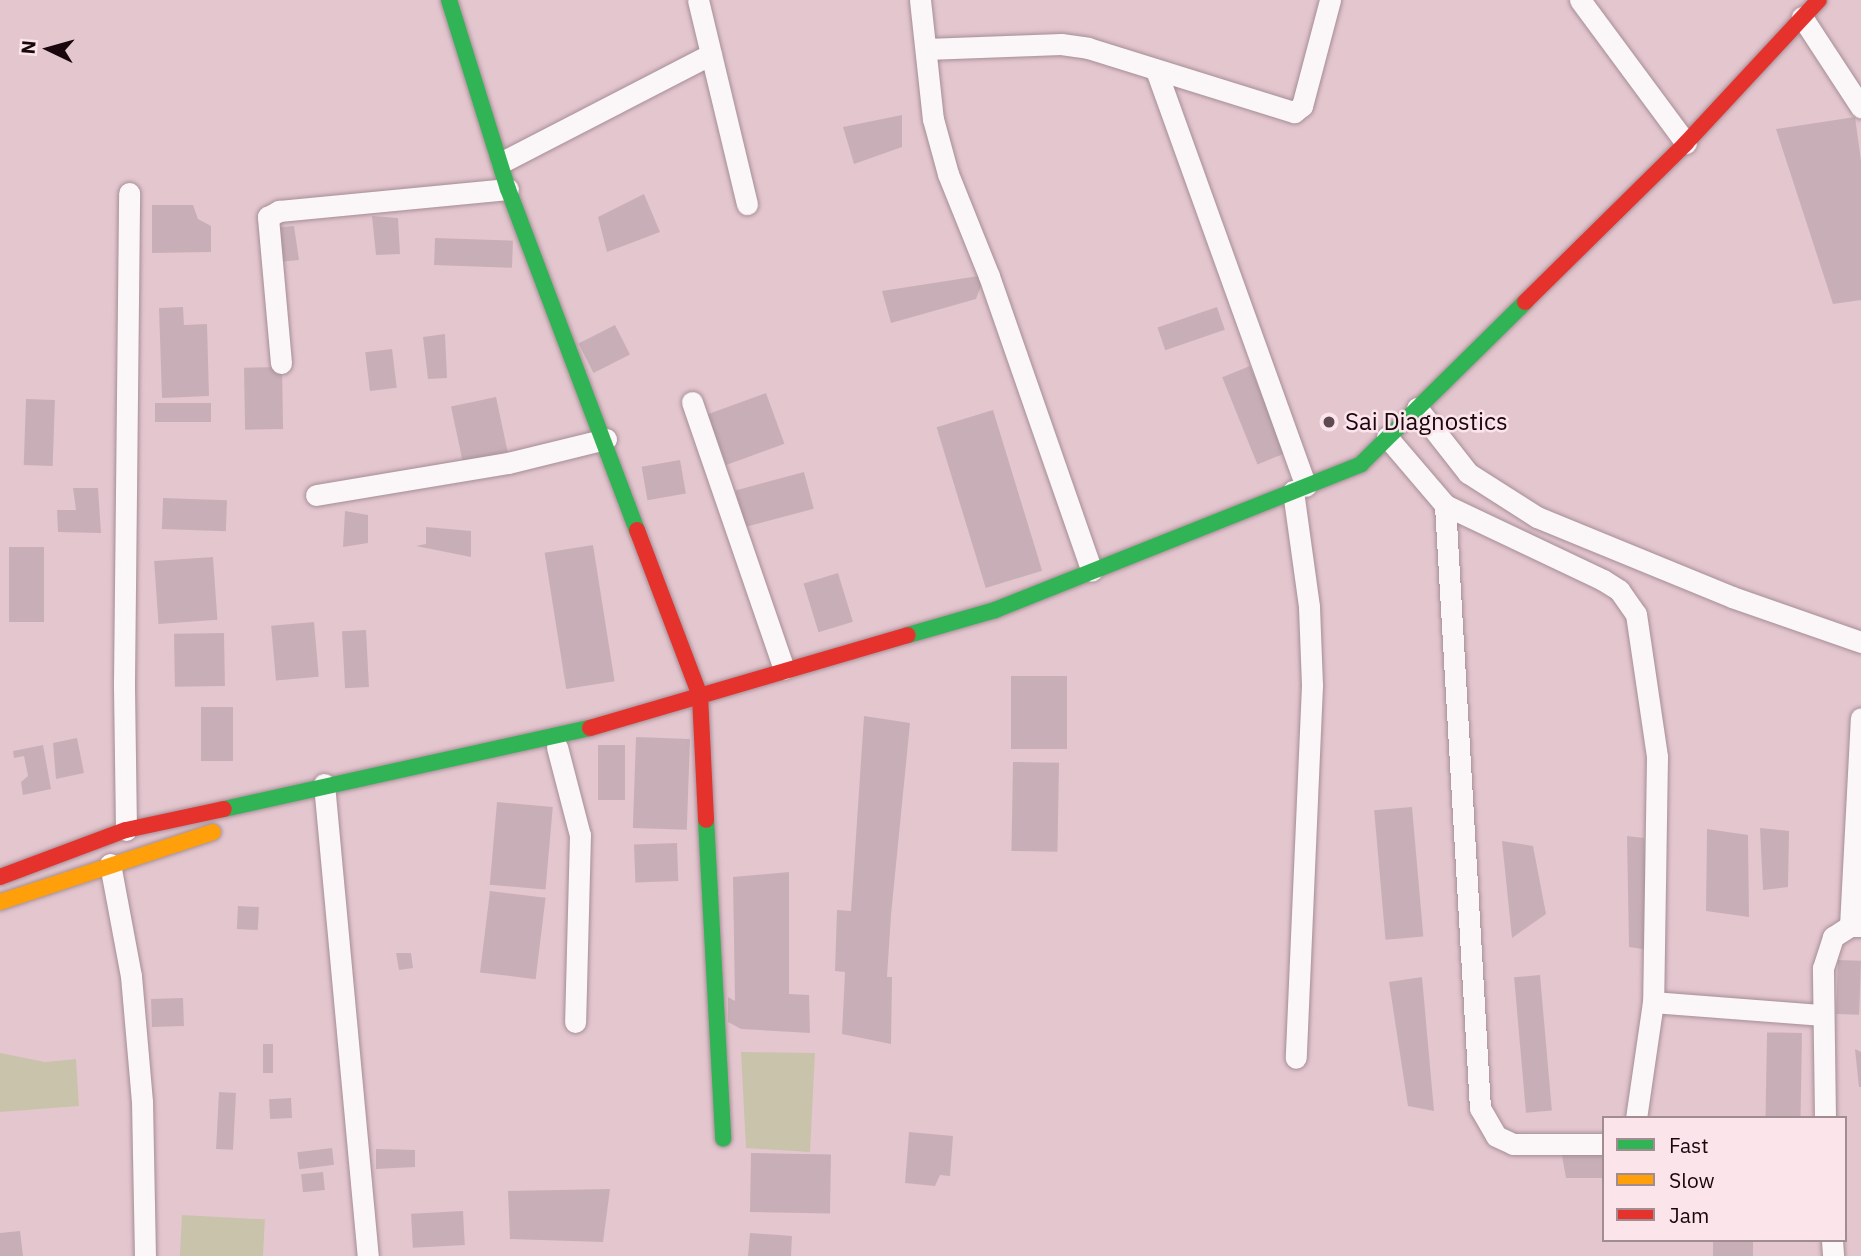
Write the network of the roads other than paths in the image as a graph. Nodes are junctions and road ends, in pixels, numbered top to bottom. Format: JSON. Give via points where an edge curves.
{"nodes":[{"id":1,"x":449,"y":0,"type":"edge"},
{"id":2,"x":698,"y":0,"type":"edge"},
{"id":3,"x":920,"y":0,"type":"edge"},
{"id":4,"x":1330,"y":0,"type":"edge"},
{"id":5,"x":1580,"y":0,"type":"edge"},
{"id":6,"x":1819,"y":0,"type":"edge"},
{"id":7,"x":1802,"y":17,"type":"junction"},
{"id":8,"x":926,"y":49,"type":"junction"},
{"id":9,"x":711,"y":54,"type":"junction"},
{"id":10,"x":1156,"y":69,"type":"junction"},
{"id":11,"x":1861,"y":107,"type":"edge"},
{"id":12,"x":1686,"y":143,"type":"junction"},
{"id":13,"x":502,"y":162,"type":"junction"},
{"id":14,"x":508,"y":189,"type":"junction"},
{"id":15,"x":129,"y":193,"type":"dead end"},
{"id":16,"x":747,"y":204,"type":"dead end"},
{"id":17,"x":281,"y":363,"type":"dead end"},
{"id":18,"x":692,"y":402,"type":"dead end"},
{"id":19,"x":1417,"y":408,"type":"junction"},
{"id":20,"x":1387,"y":437,"type":"junction"},
{"id":21,"x":606,"y":439,"type":"junction"},
{"id":22,"x":1299,"y":488,"type":"junction"},
{"id":23,"x":316,"y":495,"type":"dead end"},
{"id":24,"x":1446,"y":505,"type":"junction"},
{"id":25,"x":1092,"y":571,"type":"junction"},
{"id":26,"x":1861,"y":642,"type":"edge"},
{"id":27,"x":784,"y":669,"type":"junction"},
{"id":28,"x":700,"y":696,"type":"junction"},
{"id":29,"x":1861,"y":718,"type":"edge"},
{"id":30,"x":561,"y":742,"type":"junction"},
{"id":31,"x":533,"y":758,"type":"dead end"},
{"id":32,"x":419,"y":784,"type":"dead end"},
{"id":33,"x":323,"y":792,"type":"junction"},
{"id":34,"x":126,"y":830,"type":"junction"},
{"id":35,"x":110,"y":864,"type":"junction"},
{"id":36,"x":0,"y":877,"type":"edge"},
{"id":37,"x":0,"y":902,"type":"edge"},
{"id":38,"x":1855,"y":926,"type":"edge"},
{"id":39,"x":1653,"y":1002,"type":"junction"},
{"id":40,"x":1823,"y":1016,"type":"junction"},
{"id":41,"x":575,"y":1022,"type":"dead end"},
{"id":42,"x":1296,"y":1058,"type":"dead end"},
{"id":43,"x":1636,"y":1116,"type":"edge"},
{"id":44,"x":1825,"y":1116,"type":"edge"},
{"id":45,"x":723,"y":1139,"type":"dead end"},
{"id":46,"x":1602,"y":1144,"type":"edge"},
{"id":47,"x":145,"y":1256,"type":"edge"},
{"id":48,"x":368,"y":1256,"type":"edge"}],
"edges":[{"from":1,"to":13,"type":"main road"},
{"from":2,"to":9,"type":"street"},
{"from":3,"to":8,"type":"street"},
{"from":4,"to":10,"type":"street","via":[[1302,106],[1294,112]]},
{"from":5,"to":12,"type":"street"},
{"from":6,"to":7,"type":"main road"},
{"from":7,"to":11,"type":"street"},
{"from":7,"to":12,"type":"main road"},
{"from":8,"to":10,"type":"street","via":[[1061,44]]},
{"from":8,"to":25,"type":"street","via":[[933,120],[948,174],[989,276]]},
{"from":9,"to":13,"type":"street"},
{"from":9,"to":16,"type":"street"},
{"from":10,"to":22,"type":"street"},
{"from":12,"to":19,"type":"main road"},
{"from":13,"to":14,"type":"main road"},
{"from":14,"to":17,"type":"street","via":[[279,211],[268,216]]},
{"from":14,"to":21,"type":"main road"},
{"from":15,"to":34,"type":"street"},
{"from":18,"to":27,"type":"street"},
{"from":19,"to":20,"type":"main road"},
{"from":19,"to":26,"type":"street","via":[[1468,473],[1537,517],[1732,597]]},
{"from":20,"to":22,"type":"main road","via":[[1361,464]]},
{"from":20,"to":24,"type":"street"},
{"from":21,"to":23,"type":"street","via":[[508,463]]},
{"from":21,"to":28,"type":"main road"},
{"from":22,"to":25,"type":"main road"},
{"from":22,"to":42,"type":"street","via":[[1312,685]]},
{"from":24,"to":39,"type":"street","via":[[1603,580],[1619,590],[1636,614],[1657,757]]},
{"from":24,"to":46,"type":"street","via":[[1480,1108],[1496,1136],[1513,1144]]},
{"from":25,"to":27,"type":"main road","via":[[995,610]]},
{"from":27,"to":28,"type":"main road"},
{"from":28,"to":30,"type":"main road"},
{"from":28,"to":45,"type":"main road"},
{"from":29,"to":38,"type":"street"},
{"from":30,"to":31,"type":"main road"},
{"from":30,"to":33,"type":"main road"},
{"from":30,"to":41,"type":"street","via":[[580,835]]},
{"from":32,"to":33,"type":"main road"},
{"from":33,"to":34,"type":"main road"},
{"from":33,"to":35,"type":"main road"},
{"from":33,"to":48,"type":"street"},
{"from":34,"to":36,"type":"main road"},
{"from":35,"to":37,"type":"main road"},
{"from":35,"to":47,"type":"street","via":[[131,976],[142,1101]]},
{"from":38,"to":40,"type":"street","via":[[1833,937],[1827,950]]},
{"from":39,"to":40,"type":"street"},
{"from":39,"to":43,"type":"street"},
{"from":40,"to":44,"type":"street"}]}
